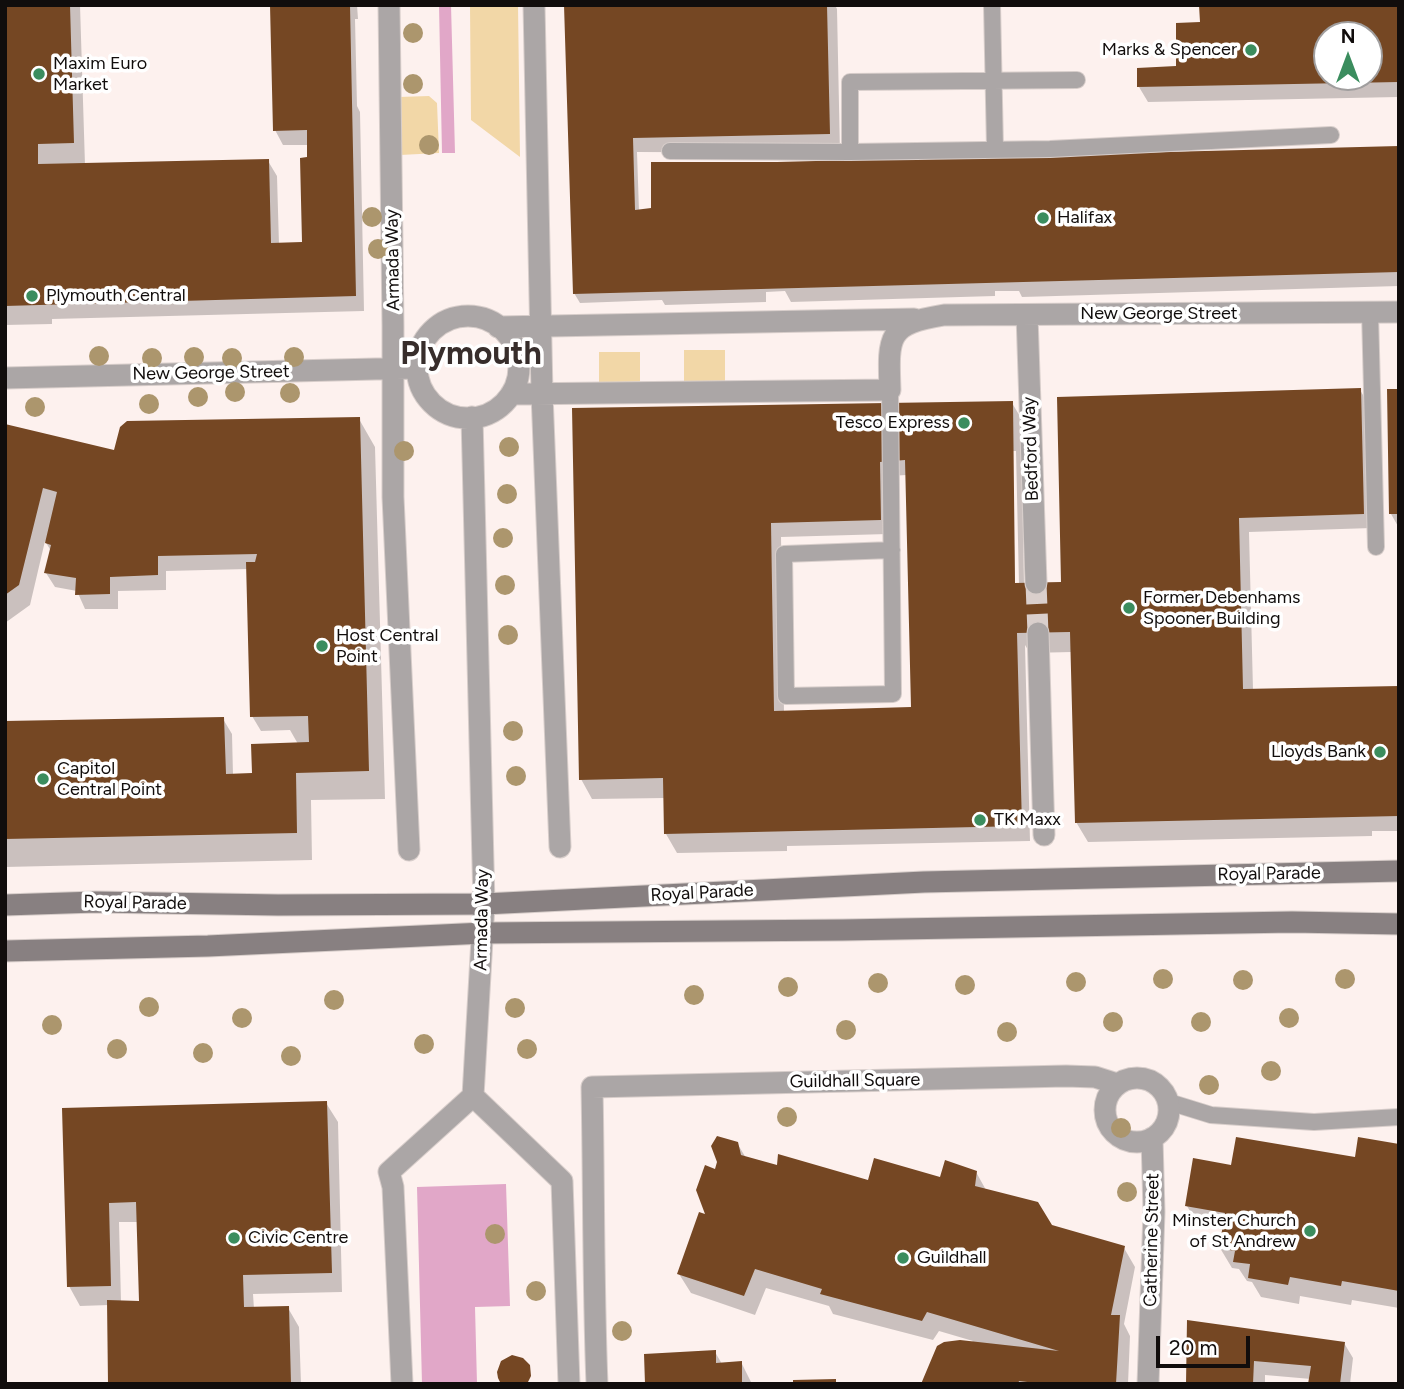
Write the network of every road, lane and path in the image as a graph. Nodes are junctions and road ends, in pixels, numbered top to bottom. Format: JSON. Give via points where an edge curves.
{"nodes":[{"id":1,"x":389,"y":5,"type":"edge"},
{"id":2,"x":534,"y":5,"type":"edge"},
{"id":3,"x":992,"y":5,"type":"edge"},
{"id":4,"x":1077,"y":80,"type":"dead end"},
{"id":5,"x":995,"y":81,"type":"junction"},
{"id":6,"x":1331,"y":135,"type":"dead end"},
{"id":7,"x":995,"y":149,"type":"junction"},
{"id":8,"x":670,"y":152,"type":"dead end"},
{"id":9,"x":850,"y":152,"type":"junction"},
{"id":10,"x":1370,"y":312,"type":"junction"},
{"id":11,"x":1399,"y":312,"type":"edge"},
{"id":12,"x":1027,"y":315,"type":"junction"},
{"id":13,"x":920,"y":319,"type":"junction"},
{"id":14,"x":498,"y":327,"type":"junction"},
{"id":15,"x":540,"y":327,"type":"junction"},
{"id":16,"x":416,"y":368,"type":"junction"},
{"id":17,"x":394,"y":369,"type":"junction"},
{"id":18,"x":5,"y":378,"type":"edge"},
{"id":19,"x":890,"y":390,"type":"junction"},
{"id":20,"x":510,"y":394,"type":"junction"},
{"id":21,"x":542,"y":394,"type":"junction"},
{"id":22,"x":472,"y":417,"type":"junction"},
{"id":23,"x":1376,"y":547,"type":"dead end"},
{"id":24,"x":892,"y":550,"type":"junction"},
{"id":25,"x":1036,"y":583,"type":"tunnel mouth"},
{"id":26,"x":1038,"y":633,"type":"tunnel mouth"},
{"id":27,"x":1044,"y":835,"type":"dead end"},
{"id":28,"x":560,"y":847,"type":"dead end"},
{"id":29,"x":408,"y":850,"type":"dead end"},
{"id":30,"x":1399,"y":871,"type":"edge"},
{"id":31,"x":484,"y":904,"type":"junction"},
{"id":32,"x":5,"y":905,"type":"edge"},
{"id":33,"x":1399,"y":924,"type":"edge"},
{"id":34,"x":484,"y":933,"type":"junction"},
{"id":35,"x":5,"y":951,"type":"edge"},
{"id":36,"x":1117,"y":1084,"type":"junction"},
{"id":37,"x":473,"y":1096,"type":"junction"},
{"id":38,"x":1168,"y":1102,"type":"junction"},
{"id":39,"x":1399,"y":1117,"type":"edge"},
{"id":40,"x":1152,"y":1139,"type":"junction"},
{"id":41,"x":402,"y":1384,"type":"edge"},
{"id":42,"x":569,"y":1384,"type":"edge"},
{"id":43,"x":597,"y":1384,"type":"edge"},
{"id":44,"x":1148,"y":1384,"type":"edge"}],
"edges":[{"from":1,"to":17,"type":"street","name":"Armada Way"},
{"from":2,"to":15,"type":"street"},
{"from":3,"to":5,"type":"lane"},
{"from":4,"to":5,"type":"lane"},
{"from":5,"to":7,"type":"lane"},
{"from":5,"to":9,"type":"lane","via":[[850,82]]},
{"from":6,"to":7,"type":"lane"},
{"from":7,"to":9,"type":"lane"},
{"from":8,"to":9,"type":"lane"},
{"from":10,"to":11,"type":"street","name":"New George Street"},
{"from":10,"to":12,"type":"street","name":"New George Street"},
{"from":10,"to":23,"type":"lane"},
{"from":12,"to":13,"type":"street","name":"New George Street"},
{"from":12,"to":25,"type":"street","name":"Bedford Way"},
{"from":13,"to":15,"type":"street","name":"New George Street"},
{"from":13,"to":19,"type":"street","name":"New George Street","via":[[900,327],[891,340]]},
{"from":14,"to":15,"type":"street","name":"New George Street"},
{"from":14,"to":16,"type":"street","via":[[478,317],[443,323],[429,334]]},
{"from":14,"to":20,"type":"street","via":[[516,349],[519,366]]},
{"from":15,"to":21,"type":"street"},
{"from":16,"to":17,"type":"street","name":"New George Street"},
{"from":16,"to":22,"type":"street","via":[[430,402],[445,413]]},
{"from":17,"to":18,"type":"street","name":"New George Street"},
{"from":17,"to":29,"type":"street","name":"Armada Way","via":[[393,497]]},
{"from":19,"to":21,"type":"street"},
{"from":19,"to":24,"type":"lane"},
{"from":20,"to":21,"type":"street"},
{"from":20,"to":22,"type":"street","via":[[496,410]]},
{"from":21,"to":28,"type":"street"},
{"from":22,"to":31,"type":"street","name":"Armada Way"},
{"from":24,"to":24,"type":"lane","via":[[893,694],[786,696],[784,554]]},
{"from":26,"to":27,"type":"street"},
{"from":30,"to":31,"type":"street","name":"Royal Parade","via":[[924,882]]},
{"from":31,"to":32,"type":"street","name":"Royal Parade"},
{"from":31,"to":34,"type":"street","name":"Armada Way"},
{"from":33,"to":34,"type":"street","name":"Royal Parade"},
{"from":34,"to":35,"type":"street","name":"Royal Parade"},
{"from":34,"to":37,"type":"street","name":"Armada Way"},
{"from":36,"to":38,"type":"street","via":[[1126,1079],[1148,1079],[1157,1084]]},
{"from":36,"to":40,"type":"street","via":[[1109,1092],[1104,1112],[1112,1132],[1131,1142]]},
{"from":36,"to":43,"type":"street","name":"Guildhall Square","via":[[1095,1077],[1066,1076],[592,1087]]},
{"from":37,"to":41,"type":"street","via":[[390,1172]]},
{"from":37,"to":42,"type":"street","via":[[562,1181]]},
{"from":38,"to":39,"type":"lane","via":[[1211,1115],[1314,1122]]},
{"from":38,"to":40,"type":"street","via":[[1167,1123]]},
{"from":40,"to":44,"type":"street","name":"Catherine Street"}]}
